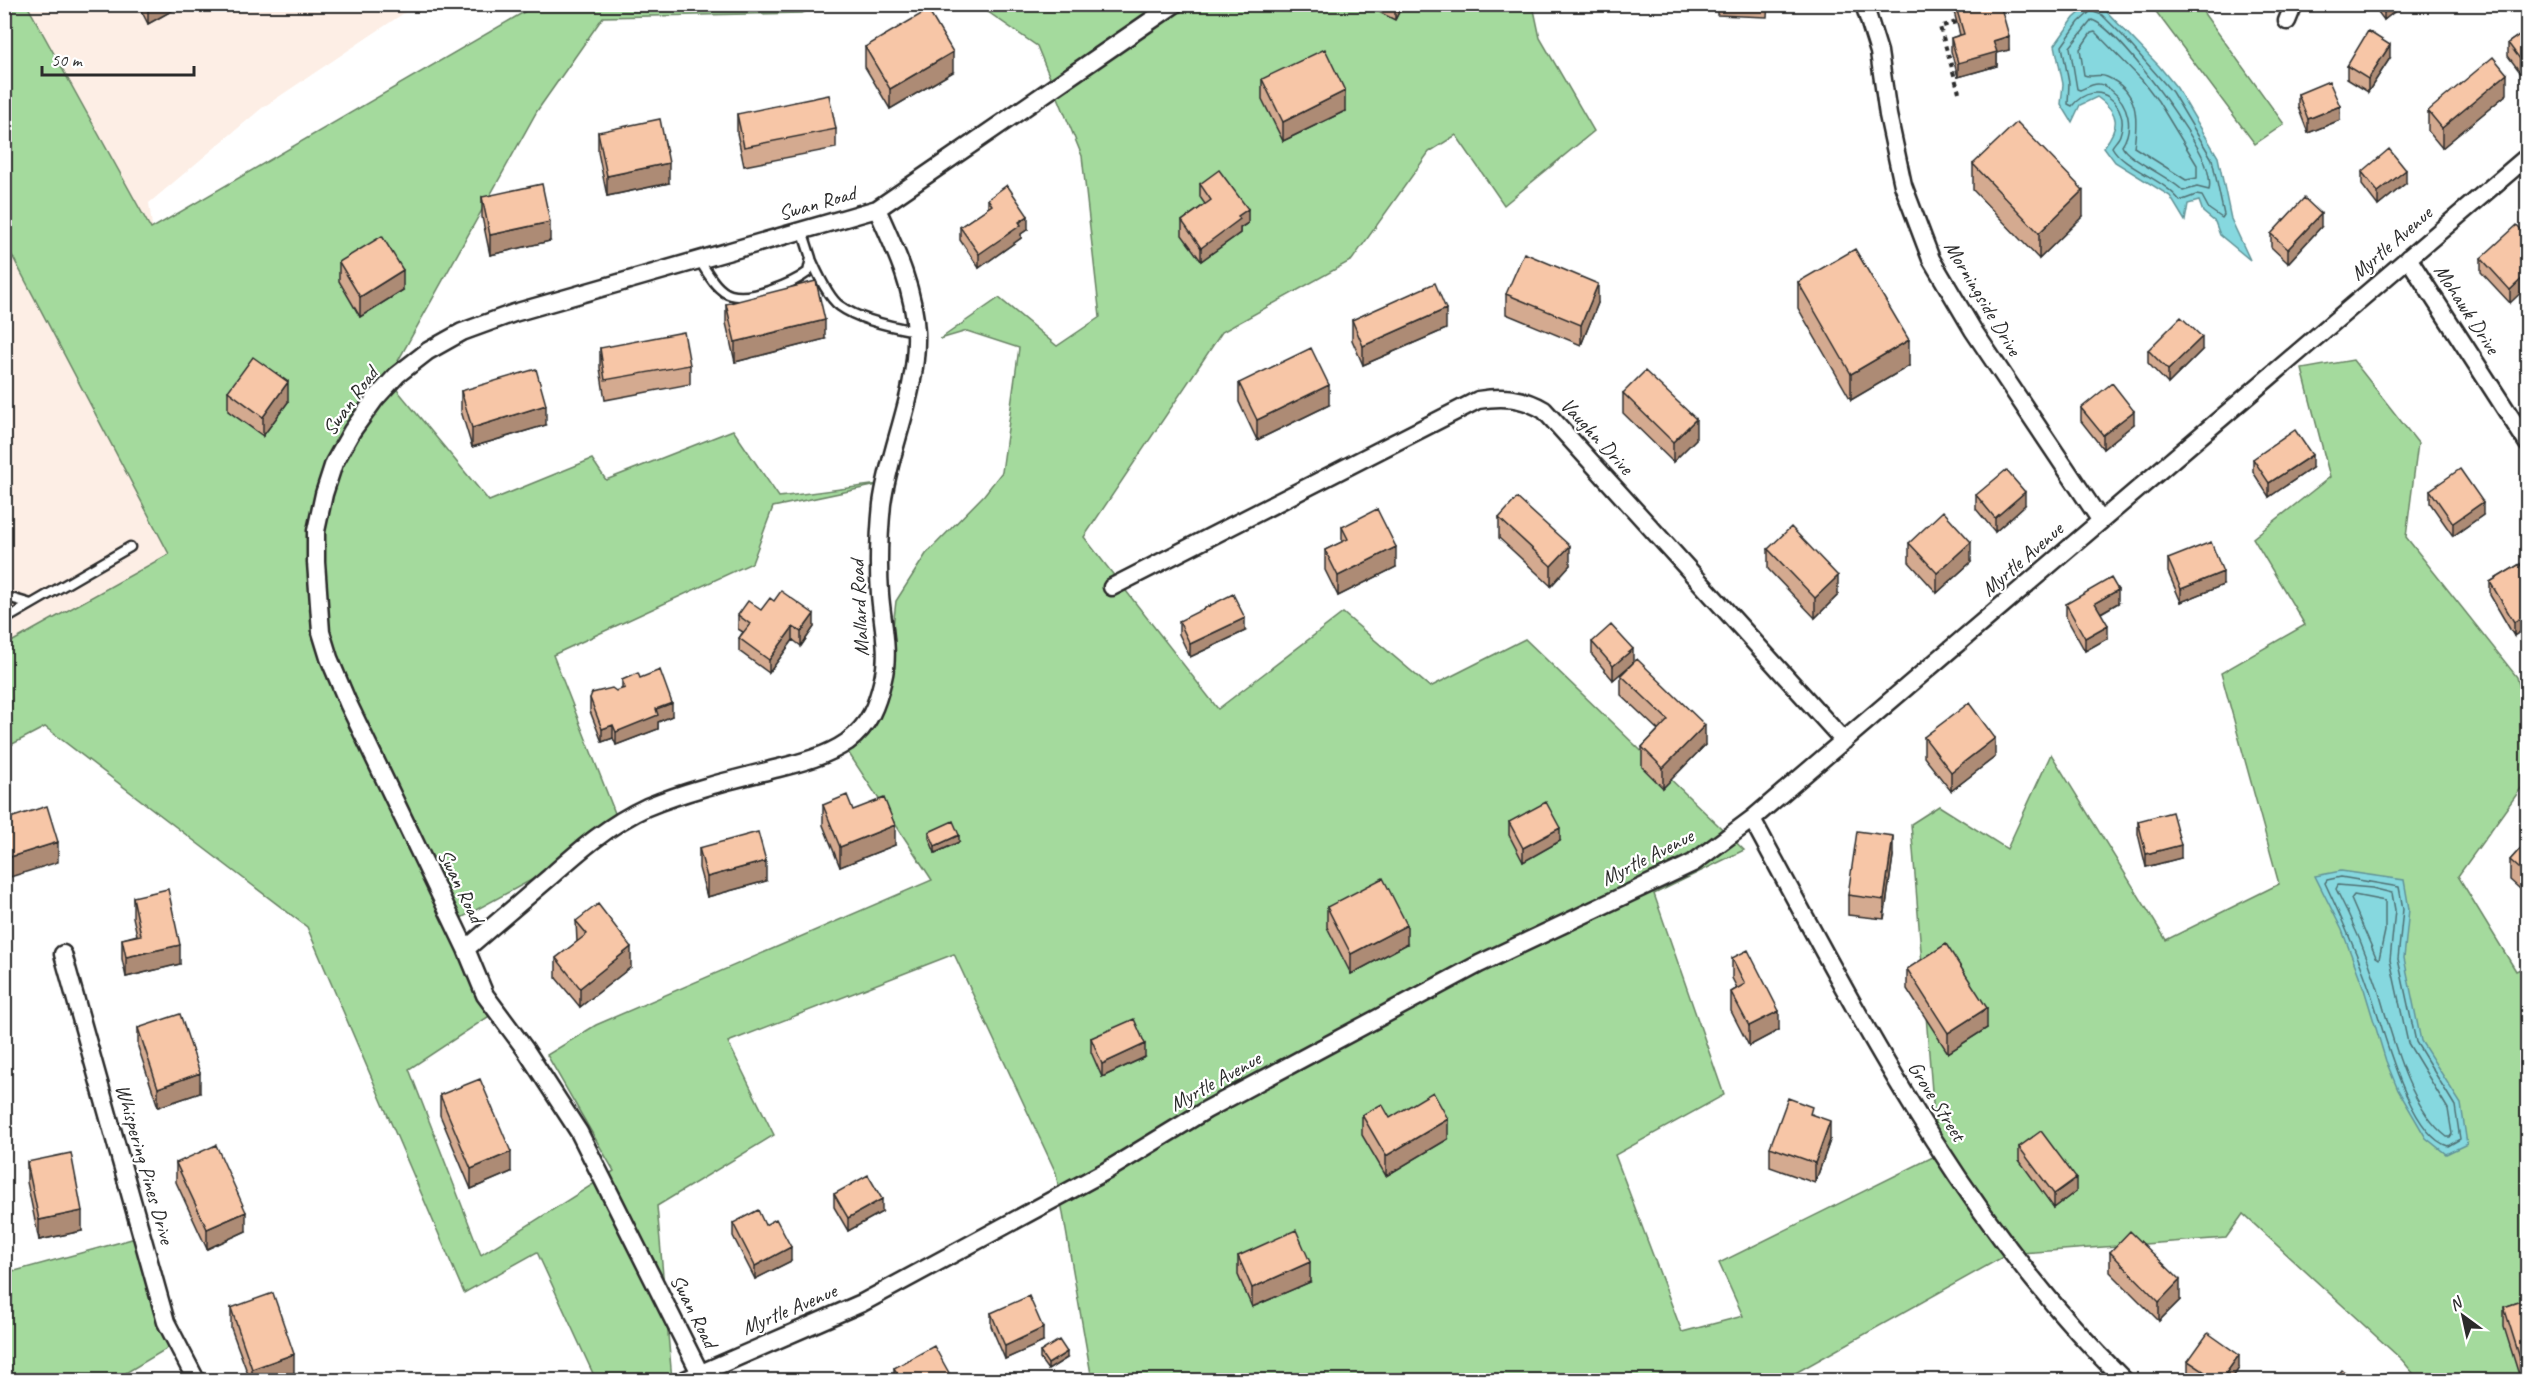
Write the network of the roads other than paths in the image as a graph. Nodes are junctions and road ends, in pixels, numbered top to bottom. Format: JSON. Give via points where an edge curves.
{"nodes":[{"id":1,"x":1175,"y":4,"type":"edge"},
{"id":2,"x":1864,"y":4,"type":"edge"},
{"id":3,"x":2294,"y":4,"type":"edge"},
{"id":4,"x":2287,"y":21,"type":"dead end"},
{"id":5,"x":2528,"y":156,"type":"edge"},
{"id":6,"x":877,"y":209,"type":"junction"},
{"id":7,"x":802,"y":230,"type":"junction"},
{"id":8,"x":811,"y":258,"type":"junction"},
{"id":9,"x":2408,"y":258,"type":"junction"},
{"id":10,"x":699,"y":260,"type":"junction"},
{"id":11,"x":916,"y":331,"type":"junction"},
{"id":12,"x":2528,"y":444,"type":"edge"},
{"id":13,"x":2101,"y":520,"type":"junction"},
{"id":14,"x":130,"y":547,"type":"dead end"},
{"id":15,"x":1112,"y":587,"type":"dead end"},
{"id":16,"x":4,"y":596,"type":"edge"},
{"id":17,"x":32,"y":604,"type":"junction"},
{"id":18,"x":4,"y":620,"type":"edge"},
{"id":19,"x":1844,"y":741,"type":"junction"},
{"id":20,"x":1752,"y":819,"type":"junction"},
{"id":21,"x":466,"y":949,"type":"junction"},
{"id":22,"x":63,"y":954,"type":"dead end"},
{"id":23,"x":700,"y":1372,"type":"junction"},
{"id":24,"x":196,"y":1380,"type":"edge"},
{"id":25,"x":685,"y":1380,"type":"edge"},
{"id":26,"x":2124,"y":1380,"type":"edge"}],
"edges":[{"from":1,"to":6,"type":"street","name":"Swan Road"},
{"from":2,"to":13,"type":"street","name":"Morningside Drive","via":[[1879,52],[1903,185],[1931,259],[1973,330]]},
{"from":3,"to":4,"type":"street"},
{"from":5,"to":9,"type":"street","name":"Myrtle Avenue"},
{"from":6,"to":7,"type":"street","name":"Swan Road"},
{"from":6,"to":11,"type":"street","name":"Mallard Road","via":[[902,264]]},
{"from":7,"to":8,"type":"lane"},
{"from":7,"to":10,"type":"street","name":"Swan Road"},
{"from":8,"to":10,"type":"lane","via":[[808,272],[794,282],[731,295],[717,285]]},
{"from":8,"to":11,"type":"lane","via":[[839,306],[873,321]]},
{"from":9,"to":12,"type":"street","name":"Mohawk Drive"},
{"from":9,"to":13,"type":"street","name":"Myrtle Avenue"},
{"from":10,"to":21,"type":"street","name":"Swan Road","via":[[514,312],[462,332],[397,375],[352,431],[334,463],[316,531],[321,632],[348,703]]},
{"from":11,"to":21,"type":"street","name":"Mallard Road","via":[[915,368],[883,503],[878,552],[886,648],[884,675],[870,720],[846,743],[810,759],[683,794],[627,817],[596,837]]},
{"from":13,"to":19,"type":"street","name":"Myrtle Avenue"},
{"from":14,"to":17,"type":"lane"},
{"from":15,"to":19,"type":"street","name":"Vaughn Drive","via":[[1478,400],[1517,398],[1544,410]]},
{"from":16,"to":17,"type":"lane"},
{"from":17,"to":18,"type":"lane"},
{"from":19,"to":20,"type":"street","name":"Myrtle Avenue"},
{"from":20,"to":23,"type":"street","name":"Myrtle Avenue","via":[[1693,863],[1448,981],[1206,1110],[1106,1171],[862,1303]]},
{"from":20,"to":26,"type":"street","name":"Grove Street","via":[[1862,1022],[1916,1112],[2037,1283],[2087,1344]]},
{"from":21,"to":23,"type":"street","name":"Swan Road","via":[[485,995],[579,1132]]},
{"from":22,"to":24,"type":"street","name":"Whispering Pines Drive","via":[[166,1322]]},
{"from":23,"to":25,"type":"street","name":"Myrtle Avenue"}]}
